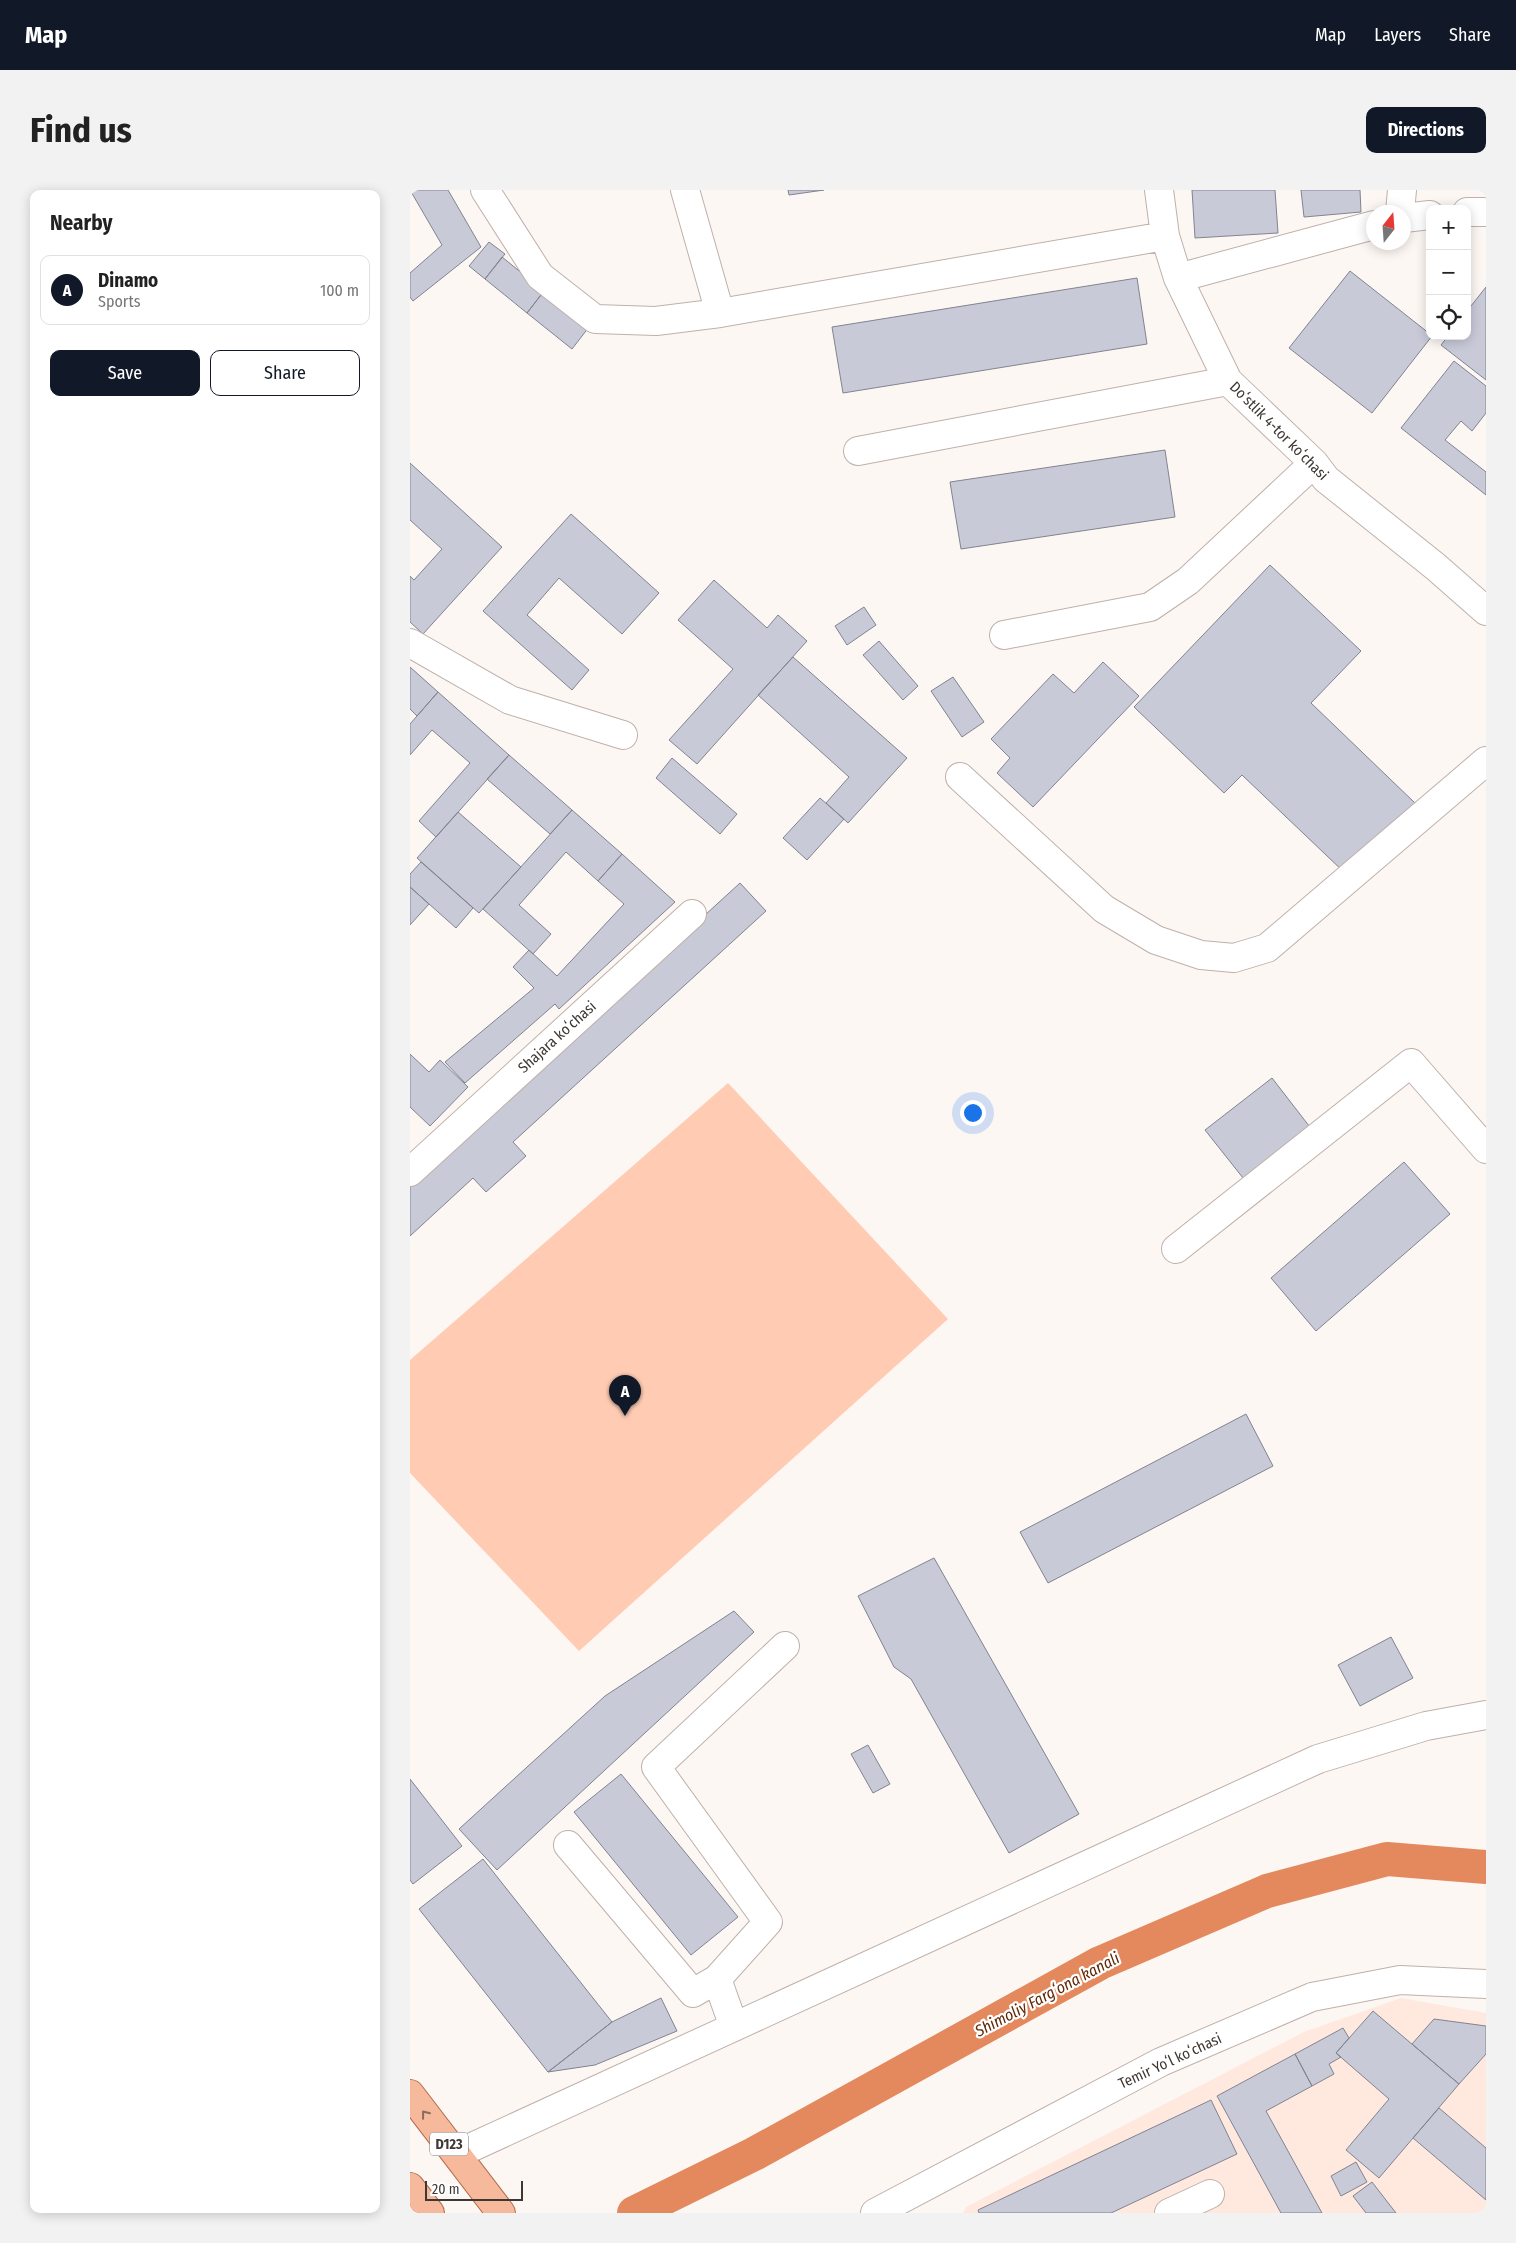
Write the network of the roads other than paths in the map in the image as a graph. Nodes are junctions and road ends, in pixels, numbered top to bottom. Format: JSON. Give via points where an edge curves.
{"nodes":[{"id":1,"x":485,"y":190,"type":"edge"},
{"id":2,"x":685,"y":190,"type":"edge"},
{"id":3,"x":1160,"y":190,"type":"edge"},
{"id":4,"x":1402,"y":190,"type":"edge"},
{"id":5,"x":1401,"y":205,"type":"edge"},
{"id":6,"x":1471,"y":212,"type":"edge"},
{"id":7,"x":1486,"y":212,"type":"edge"},
{"id":8,"x":1426,"y":215,"type":"edge"},
{"id":9,"x":1411,"y":217,"type":"edge"},
{"id":10,"x":1366,"y":227,"type":"edge"},
{"id":11,"x":1165,"y":236,"type":"junction"},
{"id":12,"x":1178,"y":278,"type":"junction"},
{"id":13,"x":720,"y":313,"type":"junction"},
{"id":14,"x":1228,"y":381,"type":"junction"},
{"id":15,"x":858,"y":452,"type":"dead end"},
{"id":16,"x":1314,"y":463,"type":"junction"},
{"id":17,"x":1486,"y":611,"type":"edge"},
{"id":18,"x":1004,"y":635,"type":"dead end"},
{"id":19,"x":410,"y":643,"type":"edge"},
{"id":20,"x":622,"y":735,"type":"dead end"},
{"id":21,"x":1486,"y":761,"type":"edge"},
{"id":22,"x":960,"y":777,"type":"dead end"},
{"id":23,"x":692,"y":914,"type":"dead end"},
{"id":24,"x":1486,"y":1149,"type":"edge"},
{"id":25,"x":414,"y":1160,"type":"edge"},
{"id":26,"x":1176,"y":1249,"type":"dead end"},
{"id":27,"x":785,"y":1646,"type":"dead end"},
{"id":28,"x":1486,"y":1715,"type":"edge"},
{"id":29,"x":568,"y":1845,"type":"dead end"},
{"id":30,"x":717,"y":1979,"type":"junction"},
{"id":31,"x":1486,"y":1984,"type":"edge"},
{"id":32,"x":734,"y":2027,"type":"junction"},
{"id":33,"x":410,"y":2094,"type":"edge"},
{"id":34,"x":457,"y":2154,"type":"junction"},
{"id":35,"x":410,"y":2187,"type":"edge"},
{"id":36,"x":1210,"y":2194,"type":"dead end"},
{"id":37,"x":494,"y":2204,"type":"edge"},
{"id":38,"x":429,"y":2212,"type":"edge"},
{"id":39,"x":875,"y":2213,"type":"edge"},
{"id":40,"x":1169,"y":2213,"type":"edge"}],
"edges":[{"from":1,"to":13,"type":"street","via":[[540,276],[595,318],[656,321]]},
{"from":2,"to":13,"type":"street"},
{"from":3,"to":11,"type":"street","name":"Doʻstlik 4-tor koʻchasi"},
{"from":4,"to":5,"type":"street"},
{"from":6,"to":7,"type":"street"},
{"from":8,"to":9,"type":"street"},
{"from":10,"to":12,"type":"street"},
{"from":11,"to":12,"type":"street","name":"Doʻstlik 4-tor koʻchasi"},
{"from":11,"to":13,"type":"street"},
{"from":12,"to":14,"type":"street","name":"Doʻstlik 4-tor koʻchasi"},
{"from":14,"to":15,"type":"street"},
{"from":14,"to":16,"type":"street","name":"Doʻstlik 4-tor koʻchasi"},
{"from":16,"to":17,"type":"street","name":"Doʻstlik 4-tor koʻchasi","via":[[1326,479]]},
{"from":16,"to":18,"type":"street","via":[[1188,582],[1150,607]]},
{"from":19,"to":20,"type":"street","via":[[510,700]]},
{"from":21,"to":22,"type":"street","via":[[1267,948],[1234,958],[1200,955],[1156,940],[1104,909]]},
{"from":23,"to":25,"type":"street","name":"Shajara koʻchasi"},
{"from":24,"to":26,"type":"street","via":[[1411,1063]]},
{"from":27,"to":30,"type":"street","via":[[656,1767],[768,1922]]},
{"from":28,"to":32,"type":"street","via":[[1426,1726],[1318,1760]]},
{"from":29,"to":30,"type":"street","via":[[693,1993]]},
{"from":30,"to":32,"type":"street"},
{"from":31,"to":39,"type":"street","name":"Temir Yoʻl koʻchasi","via":[[1400,1980],[1312,1997],[1161,2062]]},
{"from":32,"to":34,"type":"street"},
{"from":34,"to":33,"type":"main road","number":"D123","one_way":true},
{"from":34,"to":37,"type":"main road","number":"D123"},
{"from":35,"to":38,"type":"main road"},
{"from":36,"to":40,"type":"street"}]}
